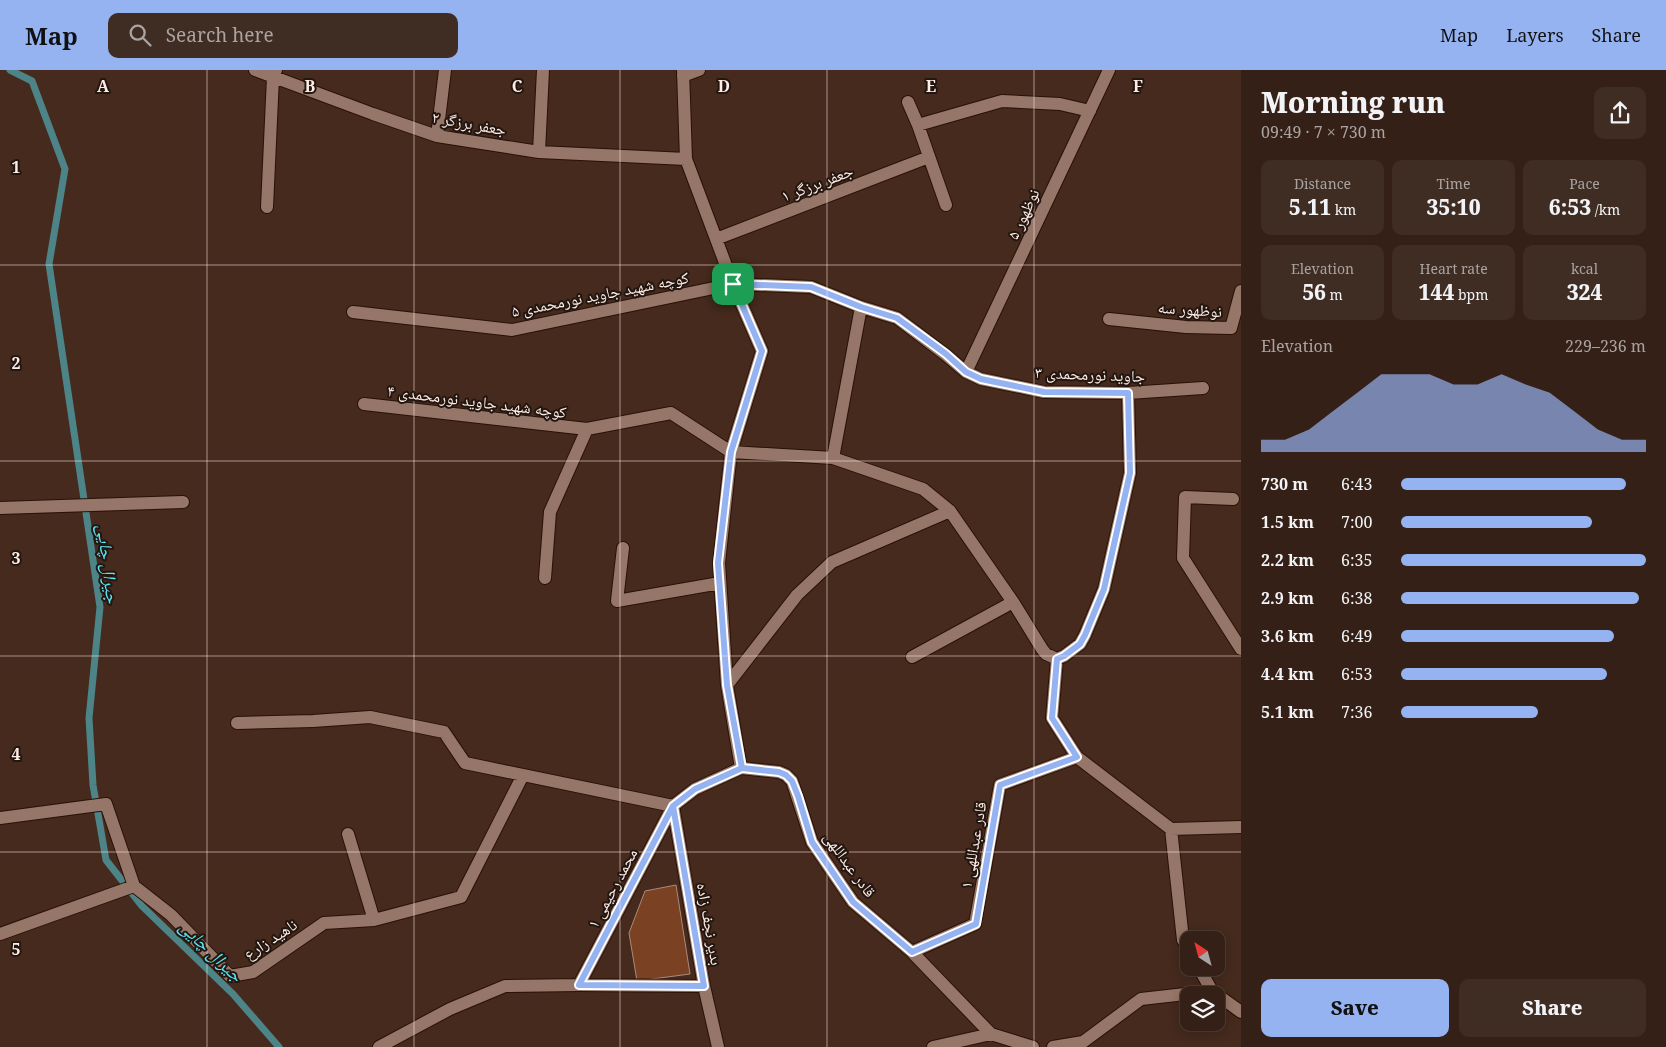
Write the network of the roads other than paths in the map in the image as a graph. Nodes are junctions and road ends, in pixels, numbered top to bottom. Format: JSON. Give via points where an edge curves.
{"nodes":[{"id":1,"x":255,"y":70,"type":"edge"},
{"id":2,"x":445,"y":70,"type":"edge"},
{"id":3,"x":543,"y":70,"type":"edge"},
{"id":4,"x":699,"y":70,"type":"edge"},
{"id":5,"x":1108,"y":70,"type":"edge"},
{"id":6,"x":275,"y":73,"type":"edge"},
{"id":7,"x":683,"y":73,"type":"edge"},
{"id":8,"x":908,"y":102,"type":"dead end"},
{"id":9,"x":1090,"y":111,"type":"junction"},
{"id":10,"x":918,"y":125,"type":"junction"},
{"id":11,"x":436,"y":136,"type":"junction"},
{"id":12,"x":540,"y":152,"type":"junction"},
{"id":13,"x":929,"y":157,"type":"junction"},
{"id":14,"x":686,"y":159,"type":"junction"},
{"id":15,"x":946,"y":204,"type":"dead end"},
{"id":16,"x":268,"y":207,"type":"dead end"},
{"id":17,"x":716,"y":238,"type":"junction"},
{"id":18,"x":733,"y":284,"type":"junction"},
{"id":19,"x":1241,"y":291,"type":"edge"},
{"id":20,"x":861,"y":307,"type":"junction"},
{"id":21,"x":353,"y":312,"type":"dead end"},
{"id":22,"x":1109,"y":319,"type":"dead end"},
{"id":23,"x":966,"y":372,"type":"junction"},
{"id":24,"x":1203,"y":388,"type":"dead end"},
{"id":25,"x":1128,"y":393,"type":"junction"},
{"id":26,"x":364,"y":404,"type":"dead end"},
{"id":27,"x":587,"y":429,"type":"junction"},
{"id":28,"x":731,"y":452,"type":"junction"},
{"id":29,"x":833,"y":458,"type":"junction"},
{"id":30,"x":1233,"y":499,"type":"dead end"},
{"id":31,"x":183,"y":502,"type":"dead end"},
{"id":32,"x":0,"y":508,"type":"edge"},
{"id":33,"x":950,"y":511,"type":"junction"},
{"id":34,"x":622,"y":548,"type":"dead end"},
{"id":35,"x":544,"y":578,"type":"dead end"},
{"id":36,"x":720,"y":583,"type":"junction"},
{"id":37,"x":1013,"y":602,"type":"junction"},
{"id":38,"x":1241,"y":649,"type":"edge"},
{"id":39,"x":912,"y":657,"type":"dead end"},
{"id":40,"x":1057,"y":659,"type":"junction"},
{"id":41,"x":727,"y":685,"type":"junction"},
{"id":42,"x":238,"y":723,"type":"dead end"},
{"id":43,"x":1077,"y":757,"type":"junction"},
{"id":44,"x":742,"y":768,"type":"junction"},
{"id":45,"x":523,"y":775,"type":"junction"},
{"id":46,"x":673,"y":806,"type":"junction"},
{"id":47,"x":0,"y":818,"type":"edge"},
{"id":48,"x":1241,"y":827,"type":"edge"},
{"id":49,"x":1171,"y":829,"type":"junction"},
{"id":50,"x":348,"y":834,"type":"dead end"},
{"id":51,"x":133,"y":886,"type":"junction"},
{"id":52,"x":374,"y":920,"type":"junction"},
{"id":53,"x":1183,"y":931,"type":"edge"},
{"id":54,"x":0,"y":934,"type":"edge"},
{"id":55,"x":912,"y":952,"type":"junction"},
{"id":56,"x":579,"y":985,"type":"junction"},
{"id":57,"x":704,"y":986,"type":"junction"},
{"id":58,"x":1180,"y":994,"type":"edge"},
{"id":59,"x":1225,"y":1000,"type":"edge"},
{"id":60,"x":1241,"y":1012,"type":"edge"},
{"id":61,"x":991,"y":1034,"type":"junction"},
{"id":62,"x":1083,"y":1044,"type":"edge"},
{"id":63,"x":379,"y":1047,"type":"edge"},
{"id":64,"x":718,"y":1047,"type":"edge"},
{"id":65,"x":933,"y":1047,"type":"edge"},
{"id":66,"x":1033,"y":1047,"type":"edge"},
{"id":67,"x":1053,"y":1047,"type":"edge"}],
"edges":[{"from":1,"to":6,"type":"street","name":"جعفر برزگر ۲"},
{"from":2,"to":11,"type":"street"},
{"from":3,"to":12,"type":"street"},
{"from":4,"to":7,"type":"street"},
{"from":5,"to":9,"type":"street","name":"نوظهور ۵"},
{"from":6,"to":11,"type":"street","name":"جعفر برزگر ۲"},
{"from":6,"to":16,"type":"street"},
{"from":7,"to":14,"type":"street"},
{"from":8,"to":10,"type":"street"},
{"from":9,"to":10,"type":"street","via":[[1060,104],[1002,101]]},
{"from":9,"to":23,"type":"street","name":"نوظهور ۵"},
{"from":10,"to":13,"type":"street"},
{"from":11,"to":12,"type":"street","name":"جعفر برزگر ۲"},
{"from":12,"to":14,"type":"street","name":"جعفر برزگر ۲"},
{"from":13,"to":15,"type":"street"},
{"from":13,"to":17,"type":"street","name":"جعفر برزگر ۱"},
{"from":14,"to":17,"type":"street"},
{"from":17,"to":18,"type":"street"},
{"from":18,"to":20,"type":"street","name":"جاوید نورمحمدی ۳","via":[[811,287]]},
{"from":18,"to":21,"type":"street","name":"کوچه شهید جاوید نورمحمدی ۵","via":[[512,330]]},
{"from":18,"to":28,"type":"street","via":[[762,351]]},
{"from":19,"to":22,"type":"street","name":"نوظهور سه","via":[[1231,328]]},
{"from":20,"to":23,"type":"street","name":"جاوید نورمحمدی ۳","via":[[897,318]]},
{"from":20,"to":29,"type":"street"},
{"from":23,"to":25,"type":"street","name":"جاوید نورمحمدی ۳","via":[[981,379],[1044,392]]},
{"from":24,"to":25,"type":"street","name":"جاوید نورمحمدی ۳"},
{"from":25,"to":40,"type":"street","via":[[1130,473],[1104,589],[1080,644]]},
{"from":26,"to":27,"type":"street","name":"کوچه شهید جاوید نورمحمدی ۴"},
{"from":27,"to":28,"type":"street","name":"کوچه شهید جاوید نورمحمدی ۴","via":[[671,413]]},
{"from":27,"to":35,"type":"street","name":"کوچه شهید جاوید نورمحمدی ۴","via":[[550,512]]},
{"from":28,"to":29,"type":"street"},
{"from":28,"to":36,"type":"street","via":[[718,563]]},
{"from":29,"to":33,"type":"street","via":[[923,490]]},
{"from":30,"to":38,"type":"street","via":[[1185,497],[1183,558]]},
{"from":31,"to":32,"type":"street"},
{"from":33,"to":37,"type":"street"},
{"from":33,"to":41,"type":"street","via":[[832,562],[797,596]]},
{"from":34,"to":36,"type":"street","via":[[617,601]]},
{"from":36,"to":41,"type":"street"},
{"from":37,"to":39,"type":"street"},
{"from":37,"to":40,"type":"street","via":[[1042,649]]},
{"from":40,"to":43,"type":"street","via":[[1052,718]]},
{"from":41,"to":44,"type":"street"},
{"from":42,"to":45,"type":"street","via":[[370,717],[444,732],[465,763]]},
{"from":43,"to":49,"type":"street"},
{"from":43,"to":55,"type":"street","name":"قادر عبداللهی ۱","via":[[1000,785],[976,924]]},
{"from":44,"to":46,"type":"street","via":[[695,789]]},
{"from":44,"to":55,"type":"street","name":"قادر عبداللهی","via":[[779,772],[792,781],[812,842],[853,902]]},
{"from":45,"to":46,"type":"street"},
{"from":45,"to":52,"type":"street","name":"ناهید زارع","via":[[461,897]]},
{"from":46,"to":56,"type":"street","name":"محمد رحیمی ۱"},
{"from":46,"to":57,"type":"street","name":"بدیر نجف زاده"},
{"from":47,"to":51,"type":"street","via":[[106,804]]},
{"from":48,"to":49,"type":"street"},
{"from":49,"to":53,"type":"street"},
{"from":50,"to":52,"type":"street"},
{"from":51,"to":52,"type":"street","name":"ناهید زارع","via":[[171,915],[230,976],[253,972],[324,924]]},
{"from":51,"to":54,"type":"street"},
{"from":55,"to":61,"type":"street","name":"قادر عبداللهی"},
{"from":56,"to":57,"type":"street"},
{"from":56,"to":63,"type":"street","via":[[505,986],[450,1009]]},
{"from":57,"to":64,"type":"street","name":"بدیر نجف زاده"},
{"from":58,"to":62,"type":"street","via":[[1141,999]]},
{"from":59,"to":60,"type":"street"},
{"from":61,"to":65,"type":"street"},
{"from":61,"to":66,"type":"street","name":"قادر عبداللهی"},
{"from":62,"to":67,"type":"street"}]}
